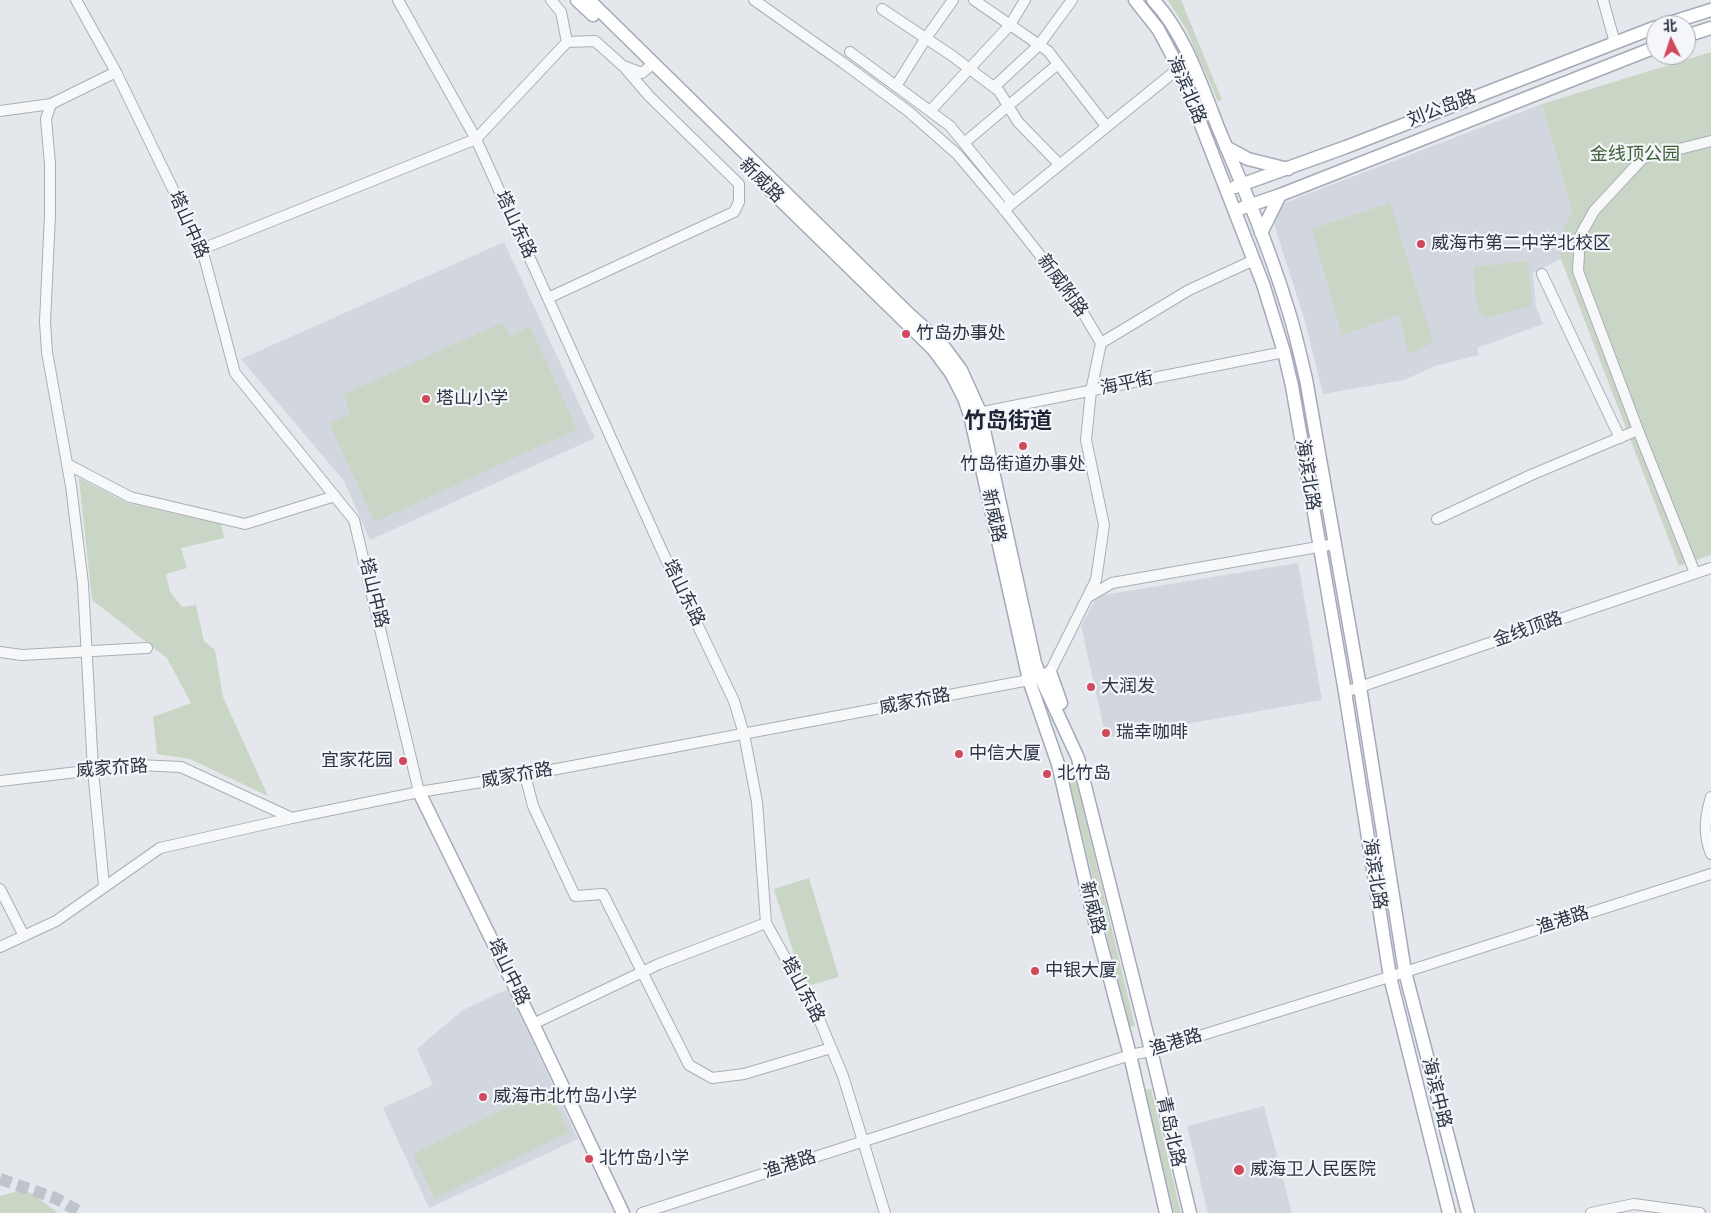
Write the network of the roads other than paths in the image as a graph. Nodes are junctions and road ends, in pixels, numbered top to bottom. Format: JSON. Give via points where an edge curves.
{"nodes":[{"id":1,"x":76,"y":0,"type":"edge"},
{"id":2,"x":398,"y":0,"type":"edge"},
{"id":3,"x":551,"y":0,"type":"edge"},
{"id":4,"x":578,"y":0,"type":"edge"},
{"id":5,"x":589,"y":0,"type":"edge"},
{"id":6,"x":754,"y":0,"type":"edge"},
{"id":7,"x":953,"y":0,"type":"edge"},
{"id":8,"x":974,"y":0,"type":"edge"},
{"id":9,"x":1025,"y":0,"type":"edge"},
{"id":10,"x":1072,"y":0,"type":"edge"},
{"id":11,"x":1135,"y":0,"type":"edge"},
{"id":12,"x":1153,"y":0,"type":"edge"},
{"id":13,"x":1603,"y":0,"type":"edge"},
{"id":14,"x":882,"y":10,"type":"dead end"},
{"id":15,"x":1711,"y":10,"type":"edge"},
{"id":16,"x":1695,"y":15,"type":"edge"},
{"id":17,"x":1010,"y":25,"type":"junction"},
{"id":18,"x":1711,"y":28,"type":"edge"},
{"id":19,"x":1646,"y":31,"type":"edge"},
{"id":20,"x":1696,"y":33,"type":"edge"},
{"id":21,"x":926,"y":38,"type":"junction"},
{"id":22,"x":567,"y":42,"type":"junction"},
{"id":23,"x":1615,"y":43,"type":"junction"},
{"id":24,"x":1040,"y":45,"type":"junction"},
{"id":25,"x":1646,"y":51,"type":"edge"},
{"id":26,"x":850,"y":52,"type":"dead end"},
{"id":27,"x":1058,"y":64,"type":"junction"},
{"id":28,"x":623,"y":66,"type":"junction"},
{"id":29,"x":648,"y":68,"type":"junction"},
{"id":30,"x":968,"y":68,"type":"junction"},
{"id":31,"x":1178,"y":68,"type":"junction"},
{"id":32,"x":116,"y":72,"type":"junction"},
{"id":33,"x":896,"y":86,"type":"junction"},
{"id":34,"x":994,"y":87,"type":"junction"},
{"id":35,"x":51,"y":104,"type":"junction"},
{"id":36,"x":1008,"y":106,"type":"junction"},
{"id":37,"x":0,"y":111,"type":"edge"},
{"id":38,"x":930,"y":111,"type":"junction"},
{"id":39,"x":1106,"y":126,"type":"junction"},
{"id":40,"x":476,"y":139,"type":"junction"},
{"id":41,"x":1711,"y":141,"type":"edge"},
{"id":42,"x":964,"y":143,"type":"junction"},
{"id":43,"x":1226,"y":147,"type":"junction"},
{"id":44,"x":1059,"y":164,"type":"junction"},
{"id":45,"x":1288,"y":169,"type":"junction"},
{"id":46,"x":1242,"y":185,"type":"junction"},
{"id":47,"x":1228,"y":190,"type":"junction"},
{"id":48,"x":1280,"y":195,"type":"junction"},
{"id":49,"x":1250,"y":205,"type":"junction"},
{"id":50,"x":1008,"y":206,"type":"junction"},
{"id":51,"x":1235,"y":210,"type":"junction"},
{"id":52,"x":1261,"y":233,"type":"junction"},
{"id":53,"x":202,"y":249,"type":"junction"},
{"id":54,"x":1254,"y":260,"type":"junction"},
{"id":55,"x":1542,"y":274,"type":"dead end"},
{"id":56,"x":548,"y":298,"type":"junction"},
{"id":57,"x":1101,"y":343,"type":"junction"},
{"id":58,"x":1284,"y":352,"type":"junction"},
{"id":59,"x":1091,"y":391,"type":"junction"},
{"id":60,"x":975,"y":414,"type":"junction"},
{"id":61,"x":1638,"y":430,"type":"junction"},
{"id":62,"x":1620,"y":438,"type":"junction"},
{"id":63,"x":67,"y":464,"type":"junction"},
{"id":64,"x":335,"y":496,"type":"junction"},
{"id":65,"x":1437,"y":519,"type":"dead end"},
{"id":66,"x":1335,"y":544,"type":"junction"},
{"id":67,"x":1319,"y":547,"type":"junction"},
{"id":68,"x":1711,"y":568,"type":"edge"},
{"id":69,"x":1695,"y":573,"type":"junction"},
{"id":70,"x":1088,"y":597,"type":"junction"},
{"id":71,"x":147,"y":648,"type":"dead end"},
{"id":72,"x":87,"y":651,"type":"junction"},
{"id":73,"x":0,"y":652,"type":"edge"},
{"id":74,"x":1039,"y":676,"type":"junction"},
{"id":75,"x":1360,"y":687,"type":"junction"},
{"id":76,"x":1345,"y":692,"type":"junction"},
{"id":77,"x":744,"y":734,"type":"junction"},
{"id":78,"x":93,"y":770,"type":"junction"},
{"id":79,"x":525,"y":775,"type":"junction"},
{"id":80,"x":0,"y":781,"type":"edge"},
{"id":81,"x":419,"y":792,"type":"junction"},
{"id":82,"x":1711,"y":797,"type":"edge"},
{"id":83,"x":292,"y":818,"type":"junction"},
{"id":84,"x":1711,"y":854,"type":"edge"},
{"id":85,"x":1711,"y":874,"type":"edge"},
{"id":86,"x":104,"y":886,"type":"junction"},
{"id":87,"x":0,"y":889,"type":"edge"},
{"id":88,"x":766,"y":923,"type":"junction"},
{"id":89,"x":24,"y":936,"type":"junction"},
{"id":90,"x":0,"y":947,"type":"edge"},
{"id":91,"x":642,"y":972,"type":"junction"},
{"id":92,"x":1405,"y":972,"type":"junction"},
{"id":93,"x":1390,"y":977,"type":"junction"},
{"id":94,"x":534,"y":1024,"type":"junction"},
{"id":95,"x":831,"y":1048,"type":"junction"},
{"id":96,"x":1151,"y":1051,"type":"junction"},
{"id":97,"x":1130,"y":1056,"type":"junction"},
{"id":98,"x":863,"y":1142,"type":"junction"},
{"id":99,"x":1635,"y":1208,"type":"edge"},
{"id":100,"x":623,"y":1213,"type":"edge"},
{"id":101,"x":642,"y":1213,"type":"edge"},
{"id":102,"x":884,"y":1213,"type":"edge"},
{"id":103,"x":1166,"y":1213,"type":"edge"},
{"id":104,"x":1190,"y":1213,"type":"edge"},
{"id":105,"x":1449,"y":1213,"type":"edge"},
{"id":106,"x":1468,"y":1213,"type":"edge"},
{"id":107,"x":1591,"y":1213,"type":"edge"},
{"id":108,"x":1700,"y":1213,"type":"edge"}],
"edges":[{"from":1,"to":32,"type":"street","name":"塔山中路"},
{"from":2,"to":40,"type":"street","name":"塔山东路"},
{"from":3,"to":22,"type":"street","via":[[561,12]]},
{"from":4,"to":29,"type":"main road","name":"新威路"},
{"from":5,"to":60,"type":"main road","name":"新威路","via":[[941,343],[961,370]]},
{"from":6,"to":50,"type":"street","name":"新威附路","via":[[908,111],[957,154]]},
{"from":7,"to":21,"type":"street"},
{"from":8,"to":17,"type":"street"},
{"from":9,"to":17,"type":"street"},
{"from":10,"to":24,"type":"street"},
{"from":11,"to":31,"type":"main road","name":"海滨北路","via":[[1158,29]]},
{"from":12,"to":43,"type":"main road","name":"海滨北路","via":[[1187,52]]},
{"from":13,"to":23,"type":"street"},
{"from":14,"to":21,"type":"street"},
{"from":15,"to":16,"type":"main road"},
{"from":17,"to":24,"type":"street"},
{"from":17,"to":30,"type":"street"},
{"from":18,"to":20,"type":"main road"},
{"from":19,"to":23,"type":"main road","name":"刘公岛路"},
{"from":21,"to":30,"type":"street"},
{"from":21,"to":33,"type":"street"},
{"from":22,"to":28,"type":"street","via":[[595,41]]},
{"from":22,"to":40,"type":"street"},
{"from":23,"to":45,"type":"main road","name":"刘公岛路"},
{"from":24,"to":27,"type":"street"},
{"from":24,"to":34,"type":"street"},
{"from":25,"to":48,"type":"main road","name":"刘公岛路"},
{"from":26,"to":33,"type":"street"},
{"from":27,"to":36,"type":"street"},
{"from":27,"to":39,"type":"street"},
{"from":28,"to":29,"type":"street","via":[[642,73]]},
{"from":28,"to":56,"type":"street","via":[[739,184],[739,202],[734,212]]},
{"from":29,"to":60,"type":"main road","name":"新威路","via":[[933,349]]},
{"from":30,"to":34,"type":"street"},
{"from":30,"to":38,"type":"street"},
{"from":31,"to":39,"type":"street"},
{"from":31,"to":47,"type":"main road","name":"海滨北路"},
{"from":32,"to":35,"type":"street"},
{"from":32,"to":53,"type":"street","name":"塔山中路"},
{"from":33,"to":38,"type":"street"},
{"from":34,"to":36,"type":"street"},
{"from":35,"to":37,"type":"street"},
{"from":35,"to":63,"type":"street","via":[[46,119],[50,215],[46,337]]},
{"from":36,"to":42,"type":"street"},
{"from":36,"to":44,"type":"street","via":[[1018,122]]},
{"from":38,"to":42,"type":"street","via":[[950,126]]},
{"from":39,"to":44,"type":"street"},
{"from":40,"to":53,"type":"street"},
{"from":40,"to":56,"type":"street","name":"塔山东路"},
{"from":41,"to":61,"type":"street","via":[[1643,158],[1594,211],[1580,236],[1578,270]]},
{"from":42,"to":50,"type":"street"},
{"from":43,"to":45,"type":"main road","via":[[1248,159]]},
{"from":43,"to":46,"type":"main road","name":"海滨北路"},
{"from":44,"to":50,"type":"street"},
{"from":45,"to":46,"type":"main road","name":"刘公岛路"},
{"from":46,"to":47,"type":"main road","name":"刘公岛路"},
{"from":46,"to":49,"type":"main road","name":"海滨北路"},
{"from":47,"to":51,"type":"main road","name":"海滨北路"},
{"from":48,"to":49,"type":"main road","name":"刘公岛路"},
{"from":48,"to":52,"type":"main road"},
{"from":49,"to":51,"type":"main road","name":"刘公岛路"},
{"from":49,"to":52,"type":"main road","name":"海滨北路"},
{"from":50,"to":57,"type":"street","name":"新威附路","via":[[1076,301]]},
{"from":51,"to":54,"type":"main road","name":"海滨北路"},
{"from":52,"to":66,"type":"main road","name":"海滨北路","via":[[1299,348]]},
{"from":53,"to":64,"type":"street","name":"塔山中路","via":[[235,373]]},
{"from":54,"to":57,"type":"street","via":[[1189,290]]},
{"from":54,"to":58,"type":"main road","name":"海滨北路"},
{"from":55,"to":62,"type":"street"},
{"from":56,"to":77,"type":"street","name":"塔山东路","via":[[734,701]]},
{"from":57,"to":59,"type":"street"},
{"from":58,"to":59,"type":"street","name":"海平街"},
{"from":58,"to":67,"type":"main road","name":"海滨北路"},
{"from":59,"to":60,"type":"street","name":"海平街"},
{"from":59,"to":70,"type":"street","via":[[1086,440],[1104,525],[1096,580]]},
{"from":60,"to":74,"type":"main road","name":"新威路"},
{"from":61,"to":62,"type":"street"},
{"from":61,"to":69,"type":"street"},
{"from":62,"to":65,"type":"street","via":[[1530,475]]},
{"from":63,"to":64,"type":"street","via":[[130,497],[245,524]]},
{"from":63,"to":72,"type":"street","via":[[83,584]]},
{"from":64,"to":81,"type":"street","name":"塔山中路","via":[[354,520]]},
{"from":66,"to":67,"type":"street"},
{"from":66,"to":75,"type":"main road","name":"海滨北路"},
{"from":67,"to":70,"type":"street","via":[[1112,583]]},
{"from":67,"to":76,"type":"main road","name":"海滨北路"},
{"from":68,"to":69,"type":"street","name":"金线顶路"},
{"from":69,"to":75,"type":"street","name":"金线顶路"},
{"from":70,"to":74,"type":"street"},
{"from":71,"to":72,"type":"street"},
{"from":72,"to":73,"type":"street","via":[[22,655]]},
{"from":72,"to":78,"type":"street"},
{"from":74,"to":77,"type":"street","name":"威家夼路"},
{"from":74,"to":96,"type":"main road","name":"新威路","via":[[1078,758]]},
{"from":74,"to":97,"type":"main road","name":"新威路","via":[[1090,903]]},
{"from":75,"to":76,"type":"street","name":"金线顶路"},
{"from":75,"to":92,"type":"main road","name":"海滨北路"},
{"from":76,"to":93,"type":"main road","name":"海滨北路"},
{"from":77,"to":79,"type":"street","name":"威家夼路"},
{"from":77,"to":88,"type":"street","name":"塔山东路","via":[[757,802]]},
{"from":78,"to":80,"type":"street","name":"威家夼路"},
{"from":78,"to":83,"type":"street","name":"威家夼路","via":[[138,765],[181,767]]},
{"from":78,"to":86,"type":"street"},
{"from":79,"to":81,"type":"street","name":"威家夼路"},
{"from":79,"to":91,"type":"street","via":[[533,806],[575,896],[602,894]]},
{"from":81,"to":83,"type":"street","name":"威家夼路"},
{"from":81,"to":94,"type":"main road","name":"塔山中路"},
{"from":82,"to":84,"type":"street","via":[[1706,814],[1706,840]]},
{"from":83,"to":86,"type":"street","via":[[160,848]]},
{"from":85,"to":92,"type":"street","name":"渔港路"},
{"from":86,"to":89,"type":"street","via":[[56,921]]},
{"from":87,"to":89,"type":"street"},
{"from":88,"to":91,"type":"street"},
{"from":88,"to":95,"type":"street","name":"塔山东路","via":[[819,1019]]},
{"from":89,"to":90,"type":"street"},
{"from":91,"to":94,"type":"street"},
{"from":91,"to":95,"type":"street","via":[[689,1065],[712,1078],[744,1074]]},
{"from":92,"to":93,"type":"street","name":"渔港路"},
{"from":92,"to":106,"type":"main road","name":"海滨中路"},
{"from":93,"to":96,"type":"street","name":"渔港路"},
{"from":93,"to":105,"type":"main road","name":"海滨中路"},
{"from":94,"to":100,"type":"main road","name":"塔山中路"},
{"from":95,"to":98,"type":"street","name":"塔山东路"},
{"from":96,"to":97,"type":"street","name":"渔港路"},
{"from":96,"to":104,"type":"main road","name":"青岛北路"},
{"from":97,"to":98,"type":"street","name":"渔港路"},
{"from":97,"to":103,"type":"main road","name":"青岛北路"},
{"from":98,"to":101,"type":"street","name":"渔港路"},
{"from":98,"to":102,"type":"street","name":"塔山东路"},
{"from":99,"to":107,"type":"street"},
{"from":99,"to":108,"type":"street"}]}
